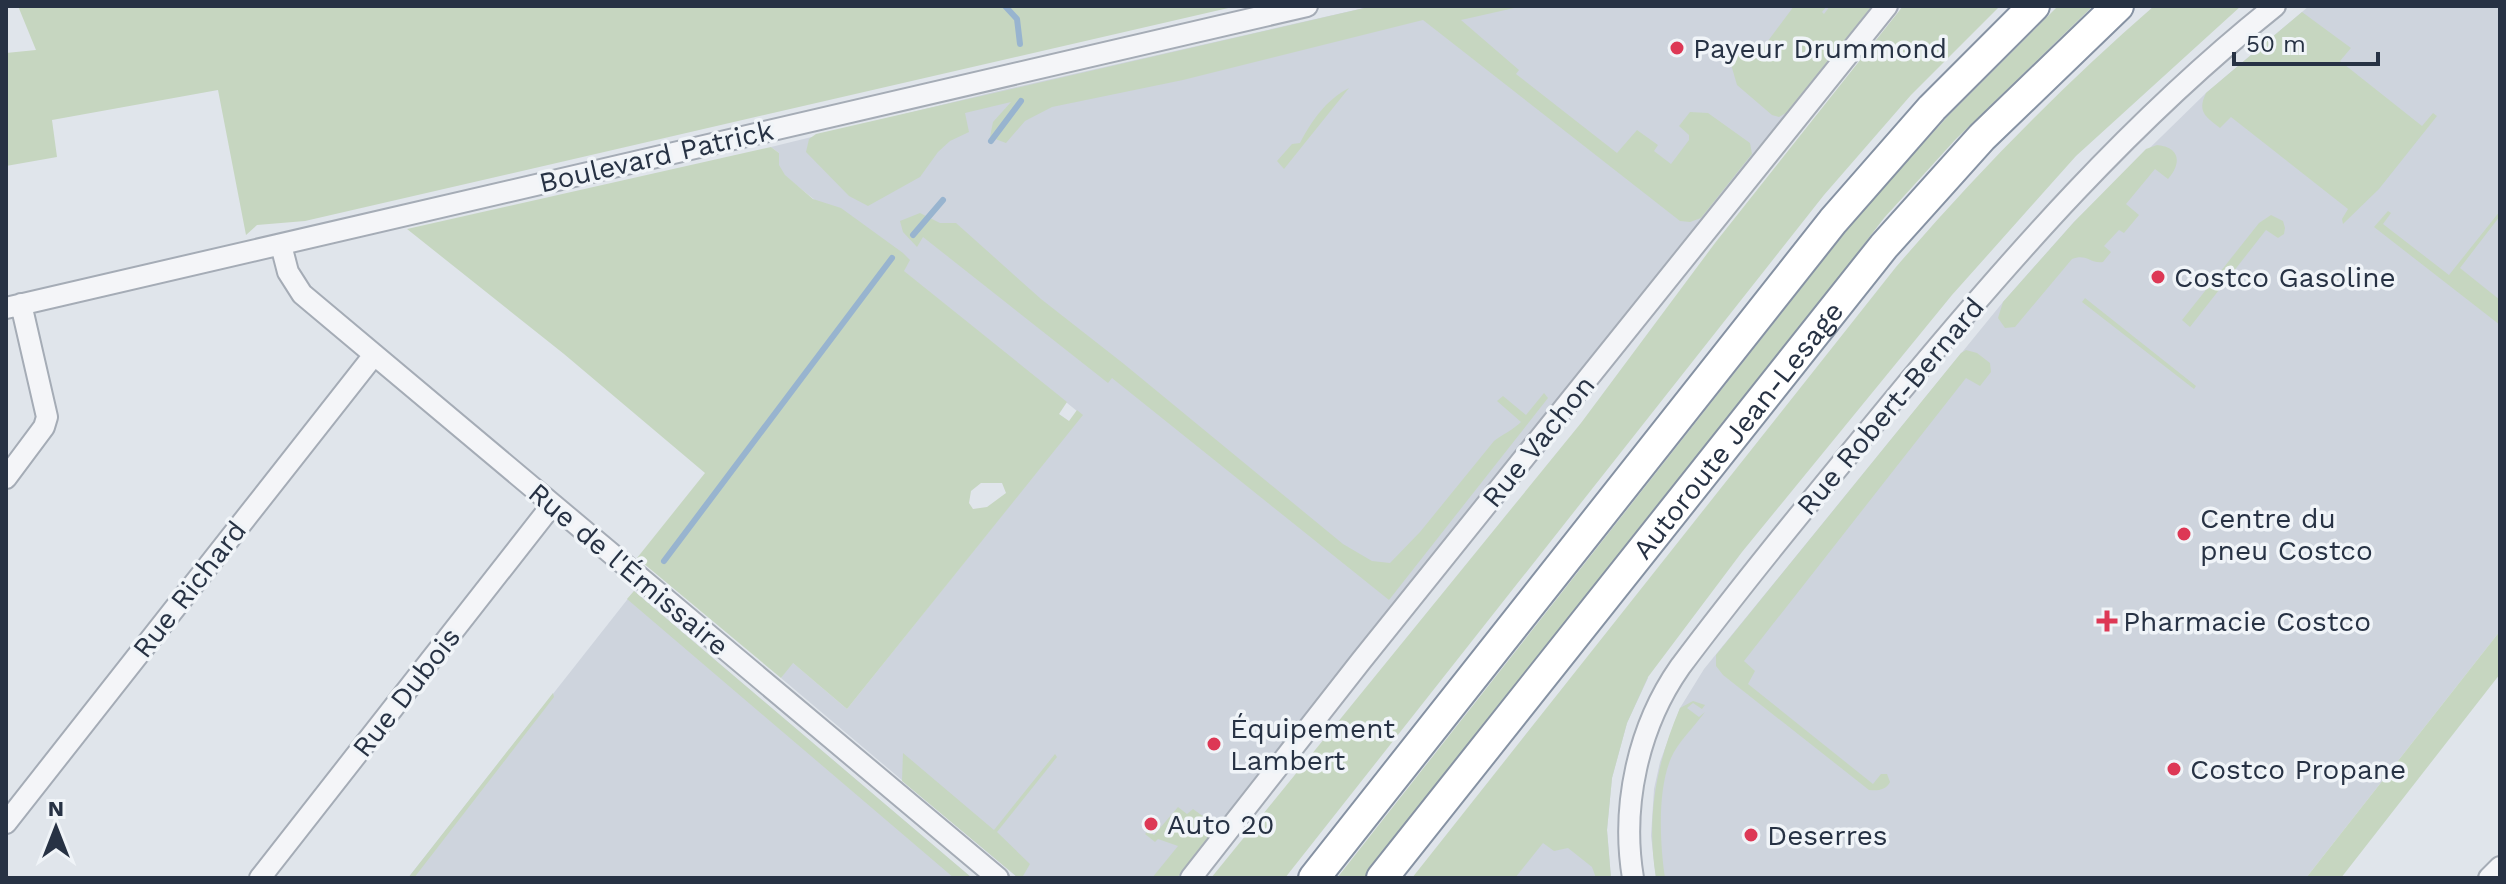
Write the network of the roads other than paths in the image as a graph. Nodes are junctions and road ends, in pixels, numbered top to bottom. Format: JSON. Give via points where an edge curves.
{"nodes":[{"id":1,"x":1307,"y":6,"type":"edge"},
{"id":2,"x":1887,"y":6,"type":"edge"},
{"id":3,"x":2034,"y":6,"type":"edge"},
{"id":4,"x":2118,"y":6,"type":"edge"},
{"id":5,"x":2275,"y":6,"type":"edge"},
{"id":6,"x":281,"y":245,"type":"junction"},
{"id":7,"x":13,"y":306,"type":"edge"},
{"id":8,"x":374,"y":355,"type":"junction"},
{"id":9,"x":6,"y":478,"type":"edge"},
{"id":10,"x":552,"y":505,"type":"junction"},
{"id":11,"x":6,"y":823,"type":"edge"},
{"id":12,"x":2500,"y":867,"type":"edge"},
{"id":13,"x":260,"y":878,"type":"edge"},
{"id":14,"x":998,"y":878,"type":"edge"},
{"id":15,"x":1191,"y":878,"type":"edge"},
{"id":16,"x":1314,"y":878,"type":"edge"},
{"id":17,"x":1382,"y":878,"type":"edge"},
{"id":18,"x":1633,"y":878,"type":"edge"},
{"id":19,"x":2489,"y":878,"type":"edge"}],
"edges":[{"from":1,"to":6,"type":"street","name":"Boulevard Patrick"},
{"from":2,"to":15,"type":"street","name":"Rue Vachon"},
{"from":3,"to":16,"type":"highway","name":"Autoroute Jean-Lesage","via":[[1932,108],[1833,221]]},
{"from":4,"to":17,"type":"highway","name":"Autoroute Jean-Lesage","via":[[1989,129],[1884,246]]},
{"from":5,"to":18,"type":"street","name":"Rue Robert-Bernard","via":[[2159,107],[2036,232],[1680,667],[1650,722],[1638,761],[1629,834]]},
{"from":6,"to":7,"type":"street","name":"Boulevard Patrick"},
{"from":6,"to":8,"type":"street","name":"Rue de l'Émissaire","via":[[297,290]]},
{"from":7,"to":9,"type":"street","via":[[47,417]]},
{"from":8,"to":10,"type":"street","name":"Rue de l'Émissaire"},
{"from":8,"to":11,"type":"street","name":"Rue Richard"},
{"from":10,"to":13,"type":"street","name":"Rue Dubois"},
{"from":10,"to":14,"type":"street","name":"Rue de l'Émissaire"},
{"from":12,"to":19,"type":"street"}]}
